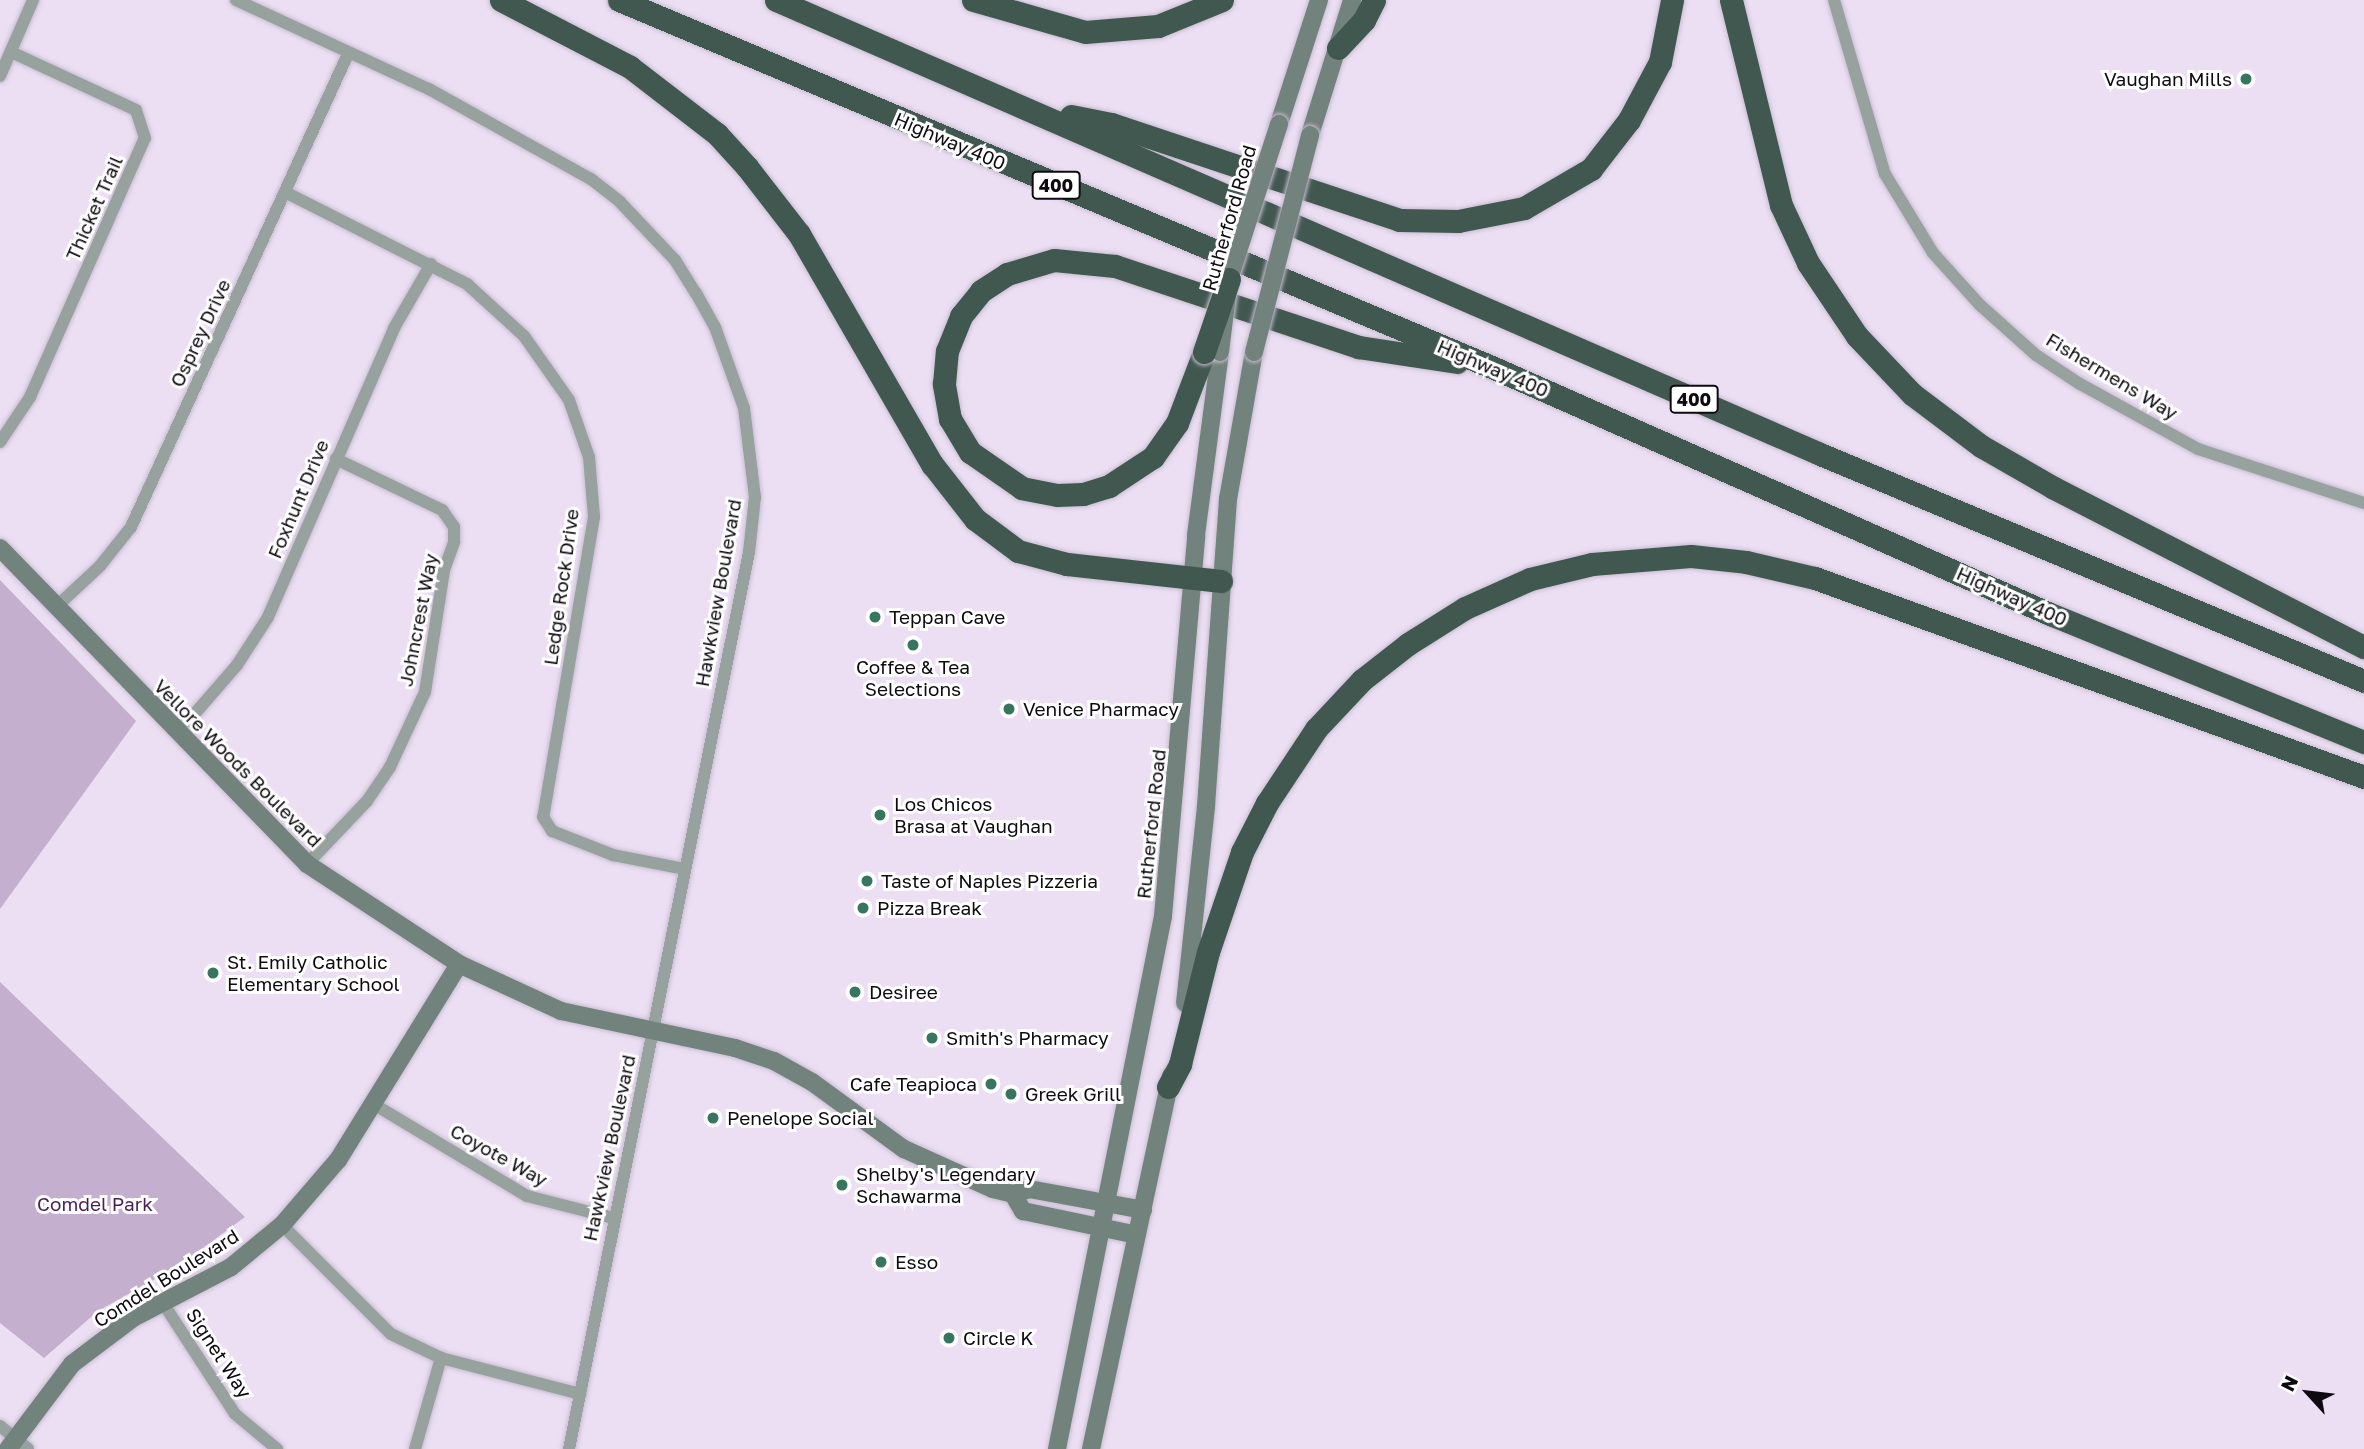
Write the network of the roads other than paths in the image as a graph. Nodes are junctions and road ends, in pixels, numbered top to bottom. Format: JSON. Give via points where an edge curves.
{"nodes":[{"id":1,"x":33,"y":0,"type":"edge"},
{"id":2,"x":236,"y":0,"type":"edge"},
{"id":3,"x":501,"y":0,"type":"edge"},
{"id":4,"x":619,"y":0,"type":"edge"},
{"id":5,"x":776,"y":0,"type":"edge"},
{"id":6,"x":973,"y":0,"type":"edge"},
{"id":7,"x":1222,"y":0,"type":"edge"},
{"id":8,"x":1319,"y":0,"type":"edge"},
{"id":9,"x":1352,"y":0,"type":"edge"},
{"id":10,"x":1374,"y":0,"type":"edge"},
{"id":11,"x":1672,"y":0,"type":"edge"},
{"id":12,"x":1731,"y":0,"type":"edge"},
{"id":13,"x":1834,"y":0,"type":"edge"},
{"id":14,"x":1338,"y":48,"type":"junction"},
{"id":15,"x":11,"y":52,"type":"junction"},
{"id":16,"x":348,"y":54,"type":"junction"},
{"id":17,"x":0,"y":76,"type":"edge"},
{"id":18,"x":1028,"y":108,"type":"junction"},
{"id":19,"x":287,"y":193,"type":"junction"},
{"id":20,"x":431,"y":264,"type":"junction"},
{"id":21,"x":1229,"y":279,"type":"joint"},
{"id":22,"x":1212,"y":352,"type":"junction"},
{"id":23,"x":1494,"y":368,"type":"junction"},
{"id":24,"x":0,"y":442,"type":"edge"},
{"id":25,"x":336,"y":459,"type":"junction"},
{"id":26,"x":2364,"y":503,"type":"edge"},
{"id":27,"x":0,"y":548,"type":"edge"},
{"id":28,"x":1193,"y":580,"type":"junction"},
{"id":29,"x":1221,"y":581,"type":"junction"},
{"id":30,"x":56,"y":607,"type":"junction"},
{"id":31,"x":2364,"y":647,"type":"edge"},
{"id":32,"x":2364,"y":681,"type":"edge"},
{"id":33,"x":174,"y":729,"type":"junction"},
{"id":34,"x":2364,"y":742,"type":"edge"},
{"id":35,"x":2364,"y":777,"type":"edge"},
{"id":36,"x":307,"y":864,"type":"junction"},
{"id":37,"x":685,"y":869,"type":"junction"},
{"id":38,"x":459,"y":964,"type":"junction"},
{"id":39,"x":653,"y":1032,"type":"junction"},
{"id":40,"x":1168,"y":1087,"type":"junction"},
{"id":41,"x":374,"y":1105,"type":"junction"},
{"id":42,"x":1013,"y":1194,"type":"junction"},
{"id":43,"x":1107,"y":1204,"type":"junction"},
{"id":44,"x":1143,"y":1210,"type":"junction"},
{"id":45,"x":613,"y":1218,"type":"junction"},
{"id":46,"x":282,"y":1225,"type":"junction"},
{"id":47,"x":1102,"y":1229,"type":"junction"},
{"id":48,"x":1138,"y":1235,"type":"junction"},
{"id":49,"x":163,"y":1303,"type":"junction"},
{"id":50,"x":441,"y":1358,"type":"junction"},
{"id":51,"x":580,"y":1394,"type":"junction"},
{"id":52,"x":0,"y":1426,"type":"edge"},
{"id":53,"x":17,"y":1446,"type":"edge"},
{"id":54,"x":277,"y":1449,"type":"edge"},
{"id":55,"x":415,"y":1449,"type":"edge"},
{"id":56,"x":569,"y":1449,"type":"edge"},
{"id":57,"x":1057,"y":1449,"type":"edge"},
{"id":58,"x":1091,"y":1449,"type":"edge"}],
"edges":[{"from":1,"to":15,"type":"street"},
{"from":2,"to":16,"type":"street","name":"Hawkview Boulevard"},
{"from":3,"to":28,"type":"highway","via":[[630,67],[717,134],[799,234],[932,464],[975,519],[1018,551],[1067,564]]},
{"from":4,"to":23,"type":"highway","name":"Highway 400","number":"400"},
{"from":5,"to":18,"type":"highway","number":"400"},
{"from":6,"to":7,"type":"highway","via":[[1085,32],[1158,26]]},
{"from":8,"to":21,"type":"main road","name":"Rutherford Road","bridge":true},
{"from":9,"to":14,"type":"main road"},
{"from":10,"to":14,"type":"highway","via":[[1364,20]]},
{"from":11,"to":18,"type":"highway","via":[[1660,62],[1629,120],[1591,169],[1524,208],[1458,221],[1399,220],[1111,124]]},
{"from":12,"to":31,"type":"highway","via":[[1781,205],[1808,263],[1857,336],[1912,394],[1981,446],[2054,488]]},
{"from":13,"to":26,"type":"street","name":"Fishermens Way","via":[[1885,174],[1933,253],[1980,305],[2036,355],[2198,449]]},
{"from":14,"to":29,"type":"main road","bridge":true,"via":[[1310,135],[1254,352],[1228,499]]},
{"from":15,"to":17,"type":"street"},
{"from":15,"to":24,"type":"street","name":"Thicket Trail","via":[[136,110],[145,138],[30,397]]},
{"from":16,"to":19,"type":"street","name":"Osprey Drive"},
{"from":16,"to":37,"type":"street","name":"Hawkview Boulevard","via":[[429,89],[591,179],[621,202],[675,260],[715,327],[744,408],[755,497],[749,552]]},
{"from":18,"to":32,"type":"highway","number":"400","via":[[1820,454]]},
{"from":19,"to":20,"type":"street","name":"Ledge Rock Drive"},
{"from":19,"to":30,"type":"street","name":"Osprey Drive","via":[[131,527],[100,566]]},
{"from":20,"to":25,"type":"street","name":"Foxhunt Drive","via":[[394,328]]},
{"from":20,"to":37,"type":"street","name":"Ledge Rock Drive","via":[[467,284],[524,336],[569,400],[589,457],[594,517],[543,817],[552,831],[604,851]]},
{"from":21,"to":22,"type":"highway","bridge":true},
{"from":22,"to":23,"type":"highway","via":[[1177,423],[1153,457],[1109,486],[1083,494],[1057,495],[1022,488],[971,452],[950,419],[944,384],[947,351],[961,316],[981,291],[1007,274],[1054,260],[1127,270],[1359,347]]},
{"from":22,"to":28,"type":"main road","name":"Rutherford Road"},
{"from":23,"to":34,"type":"highway","name":"Highway 400","number":"400","via":[[2050,614]]},
{"from":25,"to":33,"type":"street","name":"Foxhunt Drive","via":[[255,641],[191,718]]},
{"from":25,"to":36,"type":"street","name":"Johncrest Way","via":[[442,510],[454,527],[454,542],[444,570],[425,692],[390,767],[367,801]]},
{"from":27,"to":30,"type":"main road","name":"Vellore Woods Boulevard"},
{"from":28,"to":29,"type":"highway"},
{"from":28,"to":43,"type":"main road","name":"Rutherford Road","via":[[1163,916]]},
{"from":29,"to":40,"type":"main road","via":[[1189,984]]},
{"from":30,"to":33,"type":"main road","name":"Vellore Woods Boulevard"},
{"from":33,"to":36,"type":"main road","name":"Vellore Woods Boulevard"},
{"from":35,"to":40,"type":"highway","via":[[1815,578],[1746,562],[1691,556],[1592,564],[1531,579],[1465,608],[1408,643],[1362,680],[1317,729],[1267,803],[1242,852],[1208,952],[1180,1064]]},
{"from":36,"to":38,"type":"main road","name":"Vellore Woods Boulevard"},
{"from":37,"to":39,"type":"street","name":"Hawkview Boulevard"},
{"from":38,"to":39,"type":"main road","name":"Vellore Woods Boulevard","via":[[561,1011]]},
{"from":38,"to":41,"type":"main road","name":"Comdel Boulevard"},
{"from":39,"to":42,"type":"main road","name":"Vellore Woods Boulevard","via":[[735,1048],[774,1061],[812,1082],[904,1149]]},
{"from":39,"to":45,"type":"street","name":"Hawkview Boulevard"},
{"from":40,"to":44,"type":"main road"},
{"from":41,"to":45,"type":"street","name":"Coyote Way","via":[[527,1196]]},
{"from":41,"to":46,"type":"main road","name":"Comdel Boulevard","via":[[338,1160]]},
{"from":42,"to":43,"type":"main road","name":"Vellore Woods Boulevard","via":[[1029,1189]]},
{"from":42,"to":47,"type":"main road","name":"Vellore Woods Boulevard","via":[[1023,1211]]},
{"from":43,"to":44,"type":"main road","name":"Vellore Woods Boulevard"},
{"from":43,"to":47,"type":"main road","name":"Rutherford Road"},
{"from":44,"to":48,"type":"main road"},
{"from":45,"to":51,"type":"street","name":"Hawkview Boulevard"},
{"from":46,"to":49,"type":"main road","name":"Comdel Boulevard","via":[[231,1267]]},
{"from":46,"to":50,"type":"street","via":[[377,1324]]},
{"from":47,"to":48,"type":"main road","name":"Vellore Woods Boulevard"},
{"from":47,"to":57,"type":"main road","name":"Rutherford Road"},
{"from":48,"to":58,"type":"main road"},
{"from":49,"to":53,"type":"main road","name":"Comdel Boulevard","via":[[133,1318],[72,1364]]},
{"from":49,"to":54,"type":"street","name":"Signet Way","via":[[235,1414]]},
{"from":50,"to":51,"type":"street"},
{"from":50,"to":55,"type":"street"},
{"from":51,"to":56,"type":"street","name":"Hawkview Boulevard"},
{"from":52,"to":53,"type":"street"}]}
